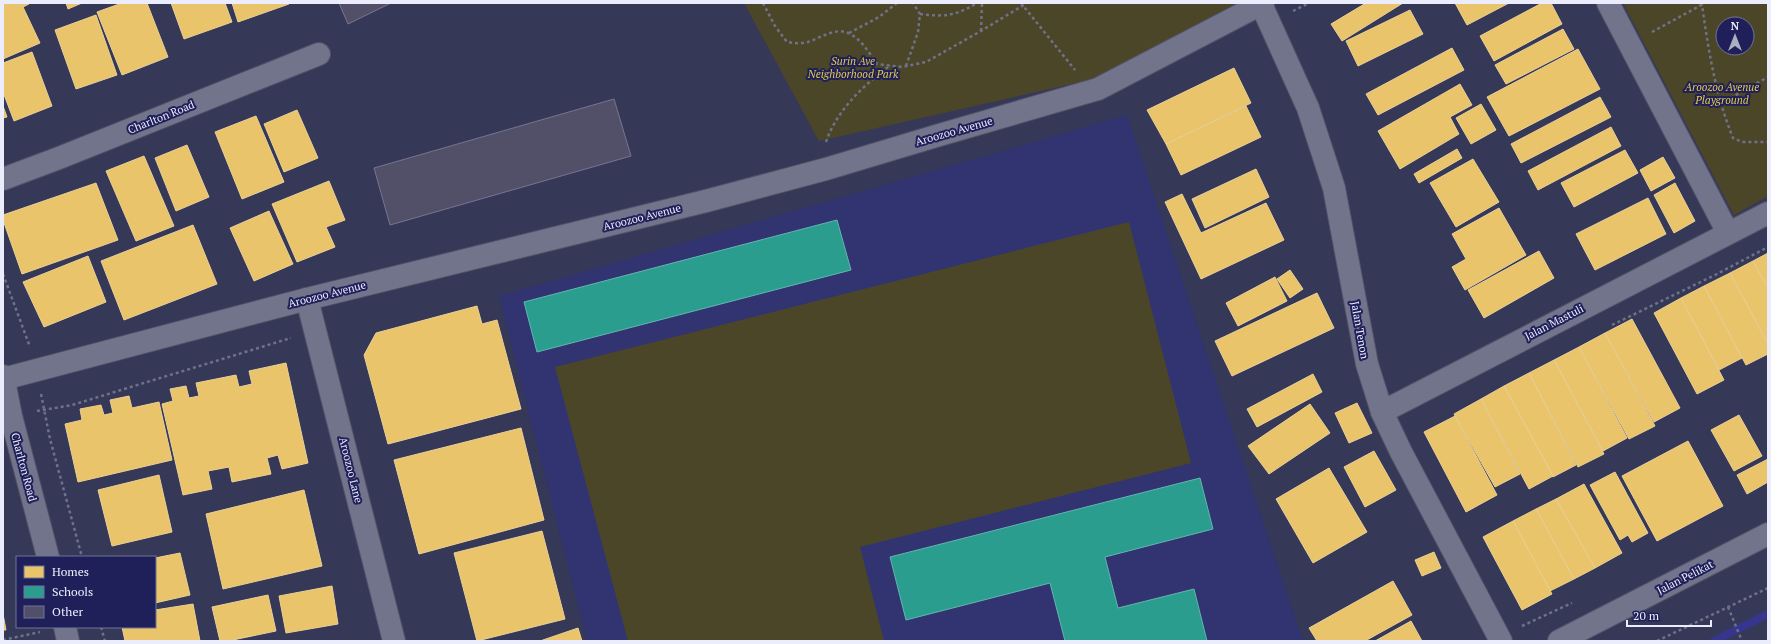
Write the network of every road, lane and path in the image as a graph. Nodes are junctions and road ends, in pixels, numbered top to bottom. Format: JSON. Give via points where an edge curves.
{"nodes":[{"id":1,"x":763,"y":3,"type":"edge"},
{"id":2,"x":897,"y":3,"type":"edge"},
{"id":3,"x":913,"y":3,"type":"edge"},
{"id":4,"x":976,"y":3,"type":"edge"},
{"id":5,"x":982,"y":3,"type":"edge"},
{"id":6,"x":1027,"y":3,"type":"edge"},
{"id":7,"x":1608,"y":3,"type":"edge"},
{"id":8,"x":1705,"y":3,"type":"edge"},
{"id":9,"x":1022,"y":4,"type":"edge"},
{"id":10,"x":1262,"y":4,"type":"edge"},
{"id":11,"x":1701,"y":4,"type":"edge"},
{"id":12,"x":920,"y":14,"type":"junction"},
{"id":13,"x":981,"y":31,"type":"junction"},
{"id":14,"x":849,"y":33,"type":"junction"},
{"id":15,"x":1648,"y":34,"type":"dead end"},
{"id":16,"x":319,"y":54,"type":"dead end"},
{"id":17,"x":888,"y":66,"type":"junction"},
{"id":18,"x":906,"y":66,"type":"junction"},
{"id":19,"x":1078,"y":73,"type":"dead end"},
{"id":20,"x":1768,"y":76,"type":"edge"},
{"id":21,"x":1720,"y":104,"type":"junction"},
{"id":22,"x":1768,"y":142,"type":"edge"},
{"id":23,"x":825,"y":144,"type":"dead end"},
{"id":24,"x":3,"y":179,"type":"edge"},
{"id":25,"x":1768,"y":213,"type":"edge"},
{"id":26,"x":1728,"y":233,"type":"junction"},
{"id":27,"x":3,"y":274,"type":"edge"},
{"id":28,"x":307,"y":299,"type":"junction"},
{"id":29,"x":316,"y":331,"type":"junction"},
{"id":30,"x":37,"y":370,"type":"junction"},
{"id":31,"x":3,"y":378,"type":"edge"},
{"id":32,"x":44,"y":409,"type":"junction"},
{"id":33,"x":1382,"y":412,"type":"junction"},
{"id":34,"x":11,"y":416,"type":"junction"},
{"id":35,"x":1768,"y":534,"type":"edge"},
{"id":36,"x":48,"y":556,"type":"edge"},
{"id":37,"x":82,"y":556,"type":"edge"},
{"id":38,"x":1768,"y":588,"type":"edge"},
{"id":39,"x":1728,"y":607,"type":"junction"},
{"id":40,"x":65,"y":628,"type":"edge"},
{"id":41,"x":101,"y":628,"type":"edge"},
{"id":42,"x":43,"y":630,"type":"dead end"},
{"id":43,"x":3,"y":640,"type":"edge"},
{"id":44,"x":68,"y":641,"type":"edge"},
{"id":45,"x":105,"y":641,"type":"edge"},
{"id":46,"x":394,"y":641,"type":"edge"},
{"id":47,"x":1501,"y":641,"type":"edge"},
{"id":48,"x":1559,"y":641,"type":"edge"},
{"id":49,"x":1657,"y":641,"type":"edge"},
{"id":50,"x":1742,"y":641,"type":"edge"}],
"edges":[{"from":1,"to":14,"type":"path","via":[[787,42],[799,44],[837,31]]},
{"from":2,"to":14,"type":"path","via":[[879,17]]},
{"from":3,"to":12,"type":"path"},
{"from":4,"to":12,"type":"path","via":[[962,12],[939,16]]},
{"from":5,"to":13,"type":"path"},
{"from":6,"to":9,"type":"path"},
{"from":7,"to":26,"type":"street"},
{"from":8,"to":11,"type":"path"},
{"from":9,"to":13,"type":"path"},
{"from":9,"to":19,"type":"path"},
{"from":10,"to":28,"type":"street","name":"Aroozoo Avenue","via":[[1098,89],[819,172]]},
{"from":10,"to":33,"type":"street","name":"Jalan Tenon","via":[[1308,108],[1334,188],[1365,357]]},
{"from":11,"to":15,"type":"path"},
{"from":11,"to":21,"type":"path"},
{"from":12,"to":18,"type":"path","via":[[918,32]]},
{"from":13,"to":18,"type":"path","via":[[926,62]]},
{"from":14,"to":17,"type":"path","via":[[860,41],[877,64]]},
{"from":16,"to":24,"type":"street","name":"Charlton Road"},
{"from":17,"to":18,"type":"path"},
{"from":17,"to":23,"type":"path","via":[[864,85],[840,114]]},
{"from":20,"to":21,"type":"path"},
{"from":21,"to":22,"type":"path","via":[[1733,138],[1742,142]]},
{"from":25,"to":26,"type":"street","name":"Jalan Mastuli"},
{"from":26,"to":33,"type":"street","name":"Jalan Mastuli"},
{"from":27,"to":30,"type":"path"},
{"from":28,"to":29,"type":"street","name":"Aroozoo Lane"},
{"from":28,"to":30,"type":"street","name":"Aroozoo Avenue"},
{"from":29,"to":32,"type":"path","via":[[72,405]]},
{"from":29,"to":46,"type":"street","name":"Aroozoo Lane"},
{"from":30,"to":31,"type":"street","name":"Aroozoo Avenue"},
{"from":30,"to":32,"type":"path"},
{"from":31,"to":34,"type":"street","name":"Charlton Road"},
{"from":32,"to":34,"type":"path"},
{"from":32,"to":37,"type":"path"},
{"from":33,"to":47,"type":"street","name":"Jalan Tenon"},
{"from":34,"to":36,"type":"street","name":"Charlton Road"},
{"from":35,"to":48,"type":"street","name":"Jalan Pelikat"},
{"from":38,"to":39,"type":"path"},
{"from":39,"to":49,"type":"path"},
{"from":39,"to":50,"type":"path"},
{"from":40,"to":44,"type":"street"},
{"from":41,"to":45,"type":"path"},
{"from":42,"to":43,"type":"path"}]}
